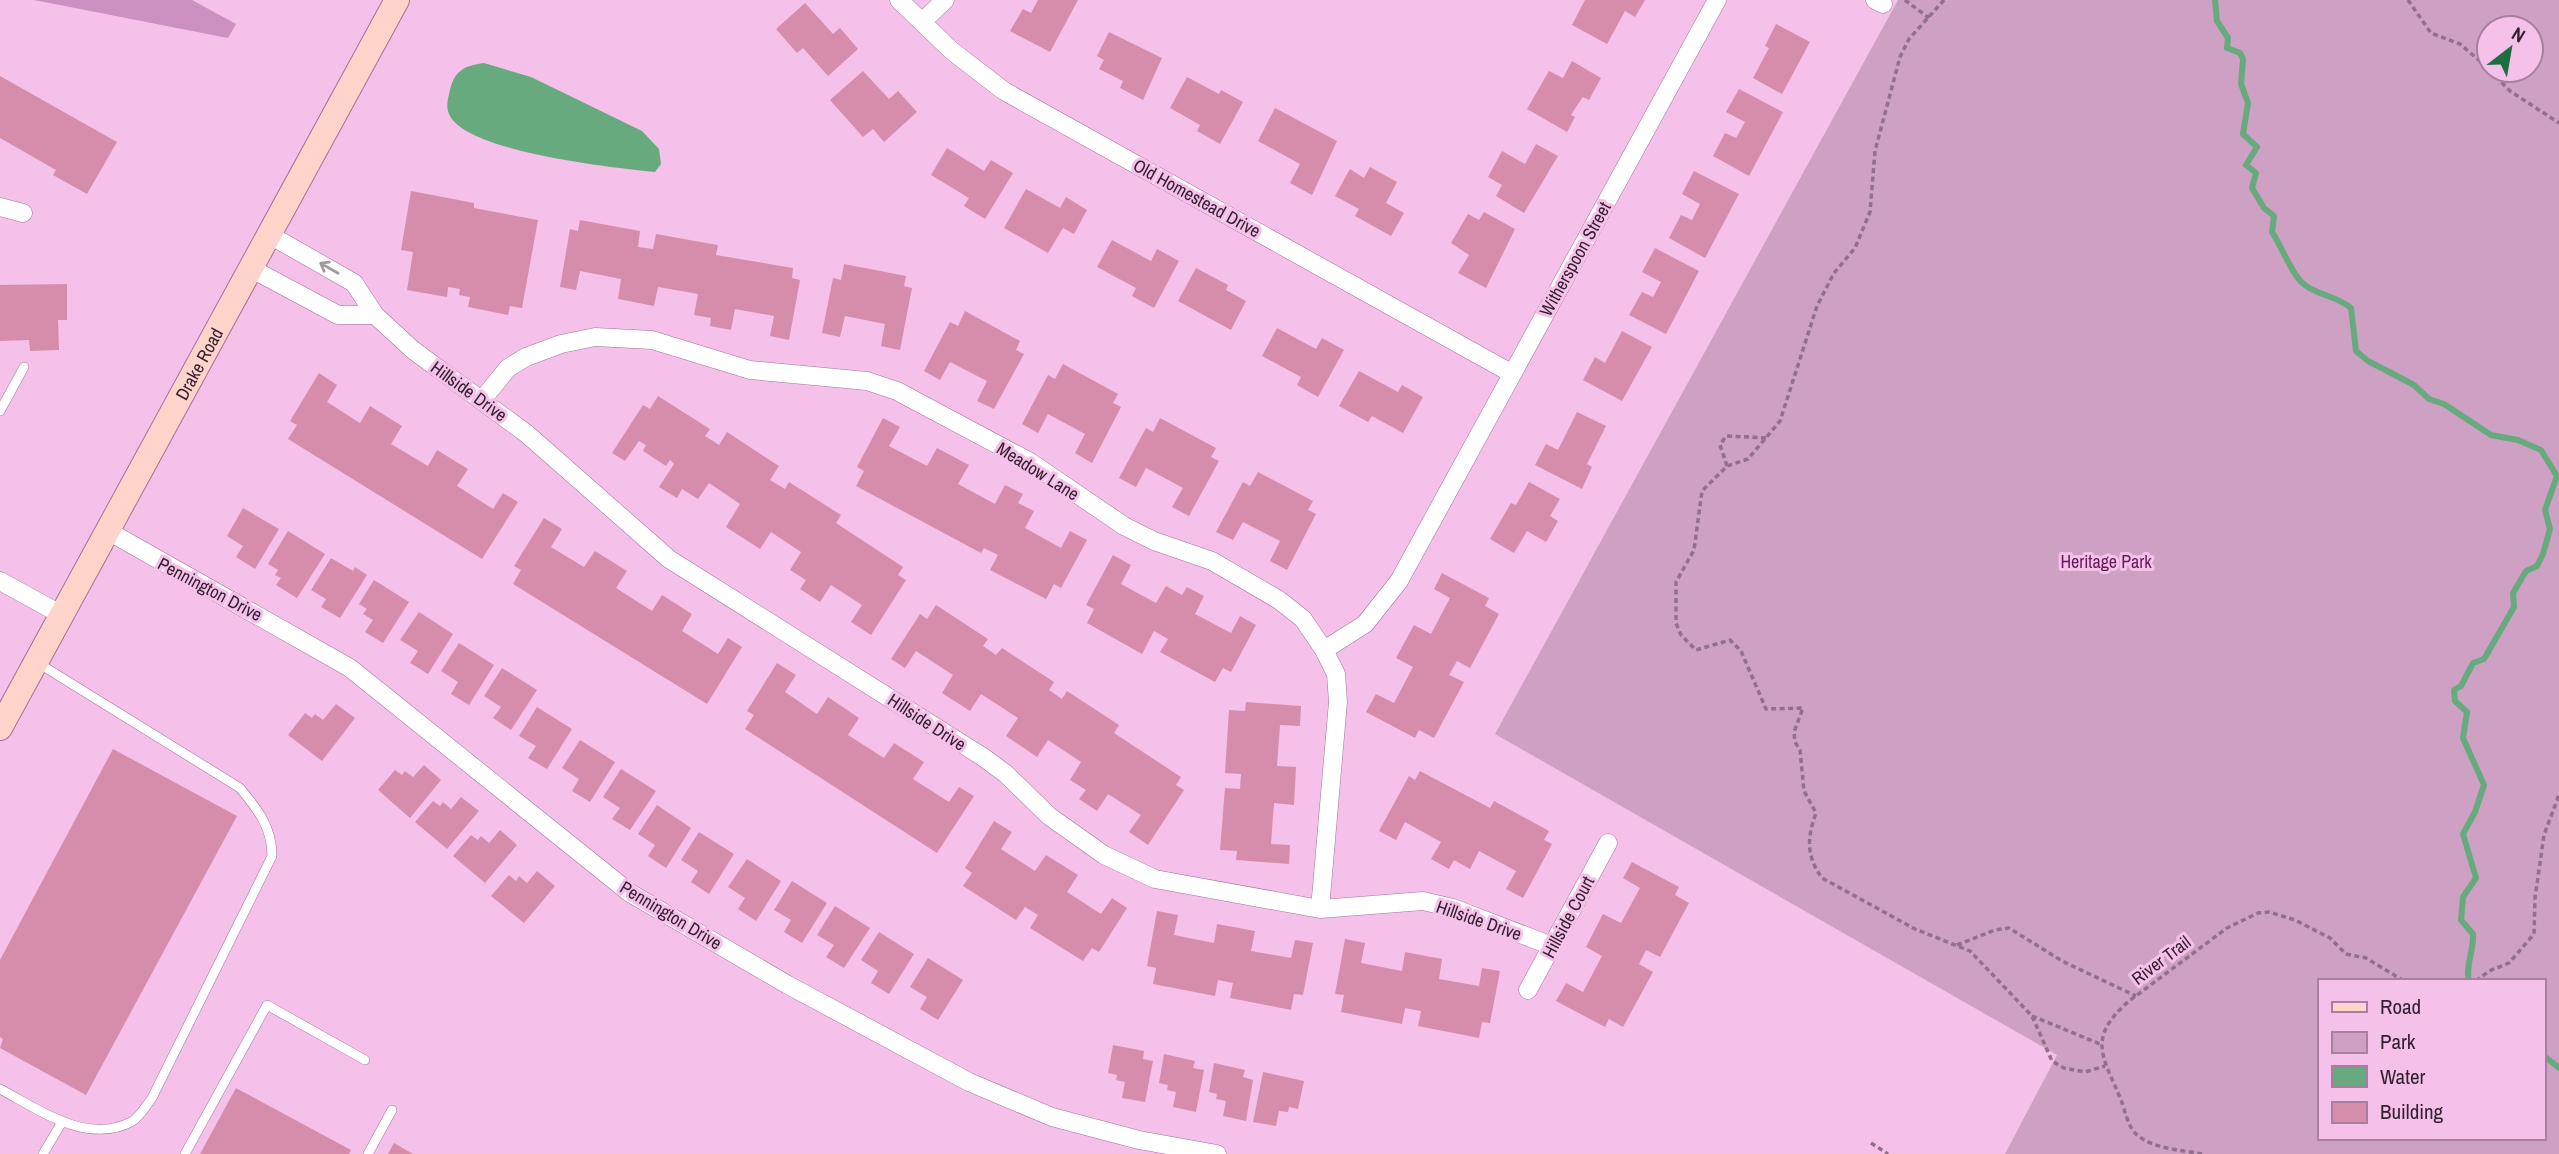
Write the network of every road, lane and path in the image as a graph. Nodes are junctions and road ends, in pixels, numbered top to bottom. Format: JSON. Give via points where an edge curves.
{"nodes":[{"id":1,"x":397,"y":0,"type":"edge"},
{"id":2,"x":899,"y":0,"type":"edge"},
{"id":3,"x":945,"y":0,"type":"edge"},
{"id":4,"x":1717,"y":0,"type":"edge"},
{"id":5,"x":1905,"y":0,"type":"edge"},
{"id":6,"x":1944,"y":0,"type":"edge"},
{"id":7,"x":2408,"y":0,"type":"edge"},
{"id":8,"x":1929,"y":18,"type":"junction"},
{"id":9,"x":922,"y":22,"type":"junction"},
{"id":10,"x":2475,"y":56,"type":"edge"},
{"id":11,"x":2504,"y":84,"type":"edge"},
{"id":12,"x":2559,"y":123,"type":"edge"},
{"id":13,"x":0,"y":207,"type":"edge"},
{"id":14,"x":23,"y":213,"type":"dead end"},
{"id":15,"x":268,"y":234,"type":"junction"},
{"id":16,"x":250,"y":268,"type":"junction"},
{"id":17,"x":375,"y":315,"type":"junction"},
{"id":18,"x":23,"y":367,"type":"dead end"},
{"id":19,"x":1511,"y":373,"type":"junction"},
{"id":20,"x":482,"y":400,"type":"junction"},
{"id":21,"x":0,"y":411,"type":"edge"},
{"id":22,"x":1768,"y":438,"type":"junction"},
{"id":23,"x":1727,"y":466,"type":"junction"},
{"id":24,"x":107,"y":531,"type":"junction"},
{"id":25,"x":0,"y":581,"type":"edge"},
{"id":26,"x":62,"y":615,"type":"junction"},
{"id":27,"x":1324,"y":650,"type":"junction"},
{"id":28,"x":37,"y":662,"type":"junction"},
{"id":29,"x":0,"y":728,"type":"edge"},
{"id":30,"x":2559,"y":795,"type":"edge"},
{"id":31,"x":1608,"y":843,"type":"dead end"},
{"id":32,"x":1320,"y":909,"type":"junction"},
{"id":33,"x":1958,"y":945,"type":"junction"},
{"id":34,"x":1552,"y":946,"type":"junction"},
{"id":35,"x":2401,"y":979,"type":"edge"},
{"id":36,"x":2478,"y":979,"type":"edge"},
{"id":37,"x":1528,"y":990,"type":"dead end"},
{"id":38,"x":2136,"y":996,"type":"junction"},
{"id":39,"x":2032,"y":1016,"type":"junction"},
{"id":40,"x":2100,"y":1044,"type":"junction"},
{"id":41,"x":365,"y":1060,"type":"dead end"},
{"id":42,"x":2105,"y":1066,"type":"junction"},
{"id":43,"x":0,"y":1089,"type":"edge"},
{"id":44,"x":392,"y":1110,"type":"dead end"},
{"id":45,"x":62,"y":1122,"type":"junction"},
{"id":46,"x":1871,"y":1143,"type":"dead end"},
{"id":47,"x":1137,"y":1147,"type":"edge"},
{"id":48,"x":43,"y":1154,"type":"edge"},
{"id":49,"x":185,"y":1154,"type":"edge"},
{"id":50,"x":368,"y":1154,"type":"edge"},
{"id":51,"x":1217,"y":1154,"type":"edge"},
{"id":52,"x":1888,"y":1154,"type":"edge"},
{"id":53,"x":2202,"y":1154,"type":"edge"}],
"edges":[{"from":1,"to":15,"type":"street","name":"Drake Road"},
{"from":2,"to":9,"type":"street","name":"Old Homestead Drive"},
{"from":3,"to":9,"type":"street"},
{"from":4,"to":19,"type":"street","name":"Witherspoon Street"},
{"from":5,"to":8,"type":"path"},
{"from":6,"to":8,"type":"path"},
{"from":7,"to":10,"type":"path","via":[[2431,33],[2460,44]]},
{"from":8,"to":22,"type":"path","via":[[1909,39],[1891,81],[1875,151],[1870,212],[1855,248],[1834,273],[1817,306],[1780,421]]},
{"from":9,"to":19,"type":"street","name":"Old Homestead Drive","via":[[1004,91]]},
{"from":11,"to":12,"type":"path"},
{"from":13,"to":14,"type":"street"},
{"from":15,"to":16,"type":"street","name":"Drake Road"},
{"from":17,"to":15,"type":"street","name":"Hillside Drive","one_way":true,"via":[[355,283]]},
{"from":16,"to":17,"type":"street","via":[[338,315]]},
{"from":16,"to":24,"type":"street","name":"Drake Road"},
{"from":17,"to":20,"type":"street","name":"Hillside Drive"},
{"from":18,"to":21,"type":"lane"},
{"from":19,"to":27,"type":"street","name":"Witherspoon Street","via":[[1399,581],[1365,624]]},
{"from":20,"to":27,"type":"street","name":"Meadow Lane","via":[[508,368],[526,357],[595,337],[652,340],[750,370],[867,381],[897,391],[1030,462],[1124,526],[1223,567],[1303,619]]},
{"from":20,"to":32,"type":"street","name":"Hillside Drive","via":[[669,559],[983,757],[1048,816],[1104,855],[1155,879]]},
{"from":22,"to":23,"type":"path","via":[[1748,459]]},
{"from":22,"to":23,"type":"path","via":[[1726,436],[1720,445]]},
{"from":23,"to":33,"type":"path","via":[[1702,491],[1694,550],[1676,582],[1676,623],[1681,635],[1696,650],[1730,640],[1741,651],[1766,709],[1803,708],[1795,742],[1804,791],[1816,813],[1808,848],[1822,878],[1915,929]]},
{"from":24,"to":26,"type":"street","name":"Drake Road"},
{"from":24,"to":47,"type":"street","name":"Pennington Drive","via":[[350,668],[629,893],[970,1082]]},
{"from":25,"to":26,"type":"street"},
{"from":26,"to":28,"type":"street","name":"Drake Road"},
{"from":27,"to":32,"type":"street","name":"Meadow Lane","via":[[1336,674],[1338,702]]},
{"from":28,"to":29,"type":"street","name":"Drake Road"},
{"from":28,"to":45,"type":"lane","via":[[240,788],[264,818],[272,839],[272,856],[152,1098],[132,1122],[102,1130]]},
{"from":30,"to":36,"type":"path","via":[[2544,835],[2534,934],[2509,963]]},
{"from":31,"to":34,"type":"street","name":"Hillside Court"},
{"from":32,"to":34,"type":"street","name":"Hillside Drive","via":[[1423,901]]},
{"from":33,"to":38,"type":"path","via":[[2009,928],[2062,961]]},
{"from":33,"to":39,"type":"path","via":[[1980,960]]},
{"from":34,"to":37,"type":"street","name":"Hillside Court"},
{"from":35,"to":38,"type":"path","name":"River Trail","via":[[2366,958],[2346,954],[2330,939],[2295,920],[2269,912],[2227,928]]},
{"from":38,"to":40,"type":"path","name":"River Trail","via":[[2117,1012]]},
{"from":39,"to":40,"type":"path"},
{"from":39,"to":42,"type":"path","via":[[2052,1061],[2085,1072]]},
{"from":40,"to":42,"type":"path"},
{"from":41,"to":49,"type":"lane","via":[[267,1005]]},
{"from":42,"to":53,"type":"path","via":[[2136,1134],[2159,1146]]},
{"from":43,"to":45,"type":"lane"},
{"from":44,"to":50,"type":"lane"},
{"from":45,"to":48,"type":"lane"},
{"from":46,"to":52,"type":"path"},
{"from":47,"to":51,"type":"street","name":"Pennington Drive"}]}
